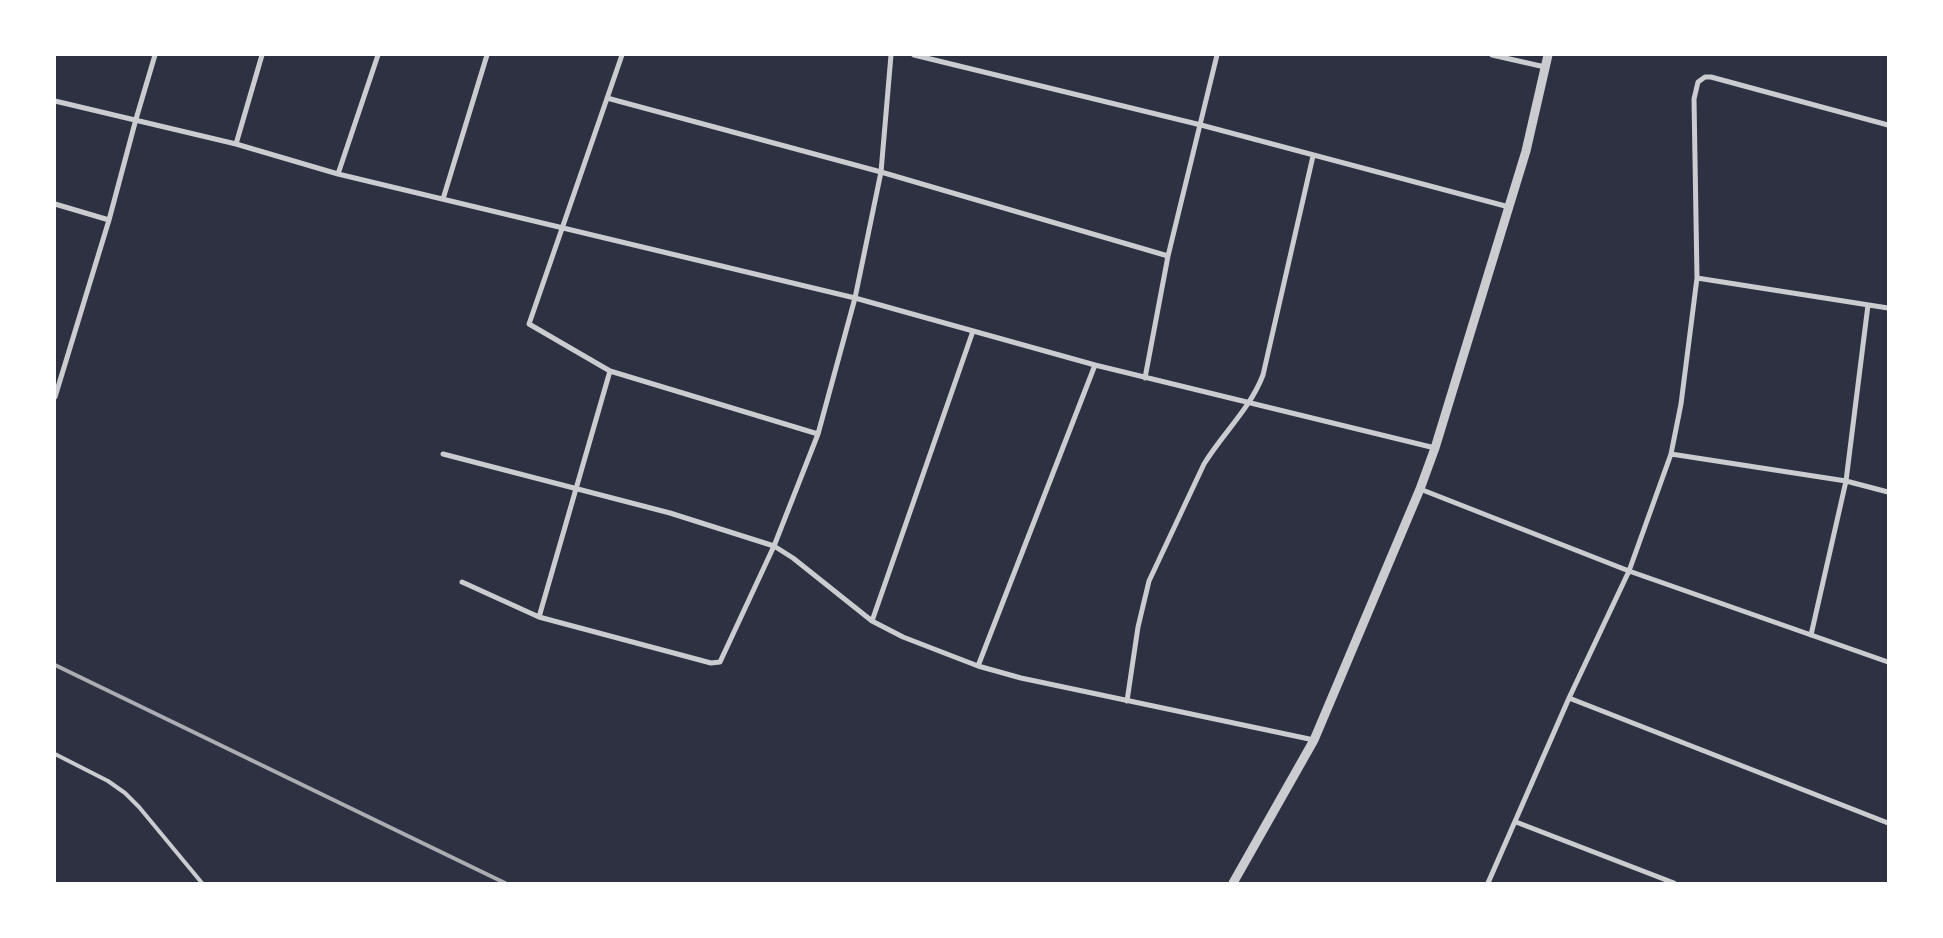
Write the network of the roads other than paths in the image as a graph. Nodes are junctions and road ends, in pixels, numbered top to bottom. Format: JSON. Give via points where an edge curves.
{"nodes":[{"id":1,"x":156,"y":55,"type":"edge"},
{"id":2,"x":262,"y":55,"type":"edge"},
{"id":3,"x":378,"y":55,"type":"edge"},
{"id":4,"x":487,"y":55,"type":"edge"},
{"id":5,"x":622,"y":55,"type":"edge"},
{"id":6,"x":891,"y":55,"type":"edge"},
{"id":7,"x":914,"y":55,"type":"edge"},
{"id":8,"x":1217,"y":55,"type":"edge"},
{"id":9,"x":1492,"y":55,"type":"edge"},
{"id":10,"x":1548,"y":55,"type":"edge"},
{"id":11,"x":1545,"y":67,"type":"junction"},
{"id":12,"x":607,"y":98,"type":"junction"},
{"id":13,"x":55,"y":100,"type":"edge"},
{"id":14,"x":136,"y":119,"type":"junction"},
{"id":15,"x":1201,"y":125,"type":"junction"},
{"id":16,"x":1888,"y":125,"type":"edge"},
{"id":17,"x":236,"y":144,"type":"junction"},
{"id":18,"x":1313,"y":156,"type":"junction"},
{"id":19,"x":881,"y":172,"type":"junction"},
{"id":20,"x":338,"y":174,"type":"junction"},
{"id":21,"x":443,"y":199,"type":"junction"},
{"id":22,"x":55,"y":204,"type":"edge"},
{"id":23,"x":1509,"y":207,"type":"junction"},
{"id":24,"x":109,"y":220,"type":"junction"},
{"id":25,"x":562,"y":226,"type":"junction"},
{"id":26,"x":1168,"y":256,"type":"junction"},
{"id":27,"x":1697,"y":278,"type":"junction"},
{"id":28,"x":855,"y":298,"type":"junction"},
{"id":29,"x":1868,"y":305,"type":"junction"},
{"id":30,"x":1888,"y":308,"type":"edge"},
{"id":31,"x":972,"y":331,"type":"junction"},
{"id":32,"x":1094,"y":365,"type":"junction"},
{"id":33,"x":610,"y":371,"type":"junction"},
{"id":34,"x":1146,"y":378,"type":"junction"},
{"id":35,"x":55,"y":397,"type":"edge"},
{"id":36,"x":1250,"y":402,"type":"junction"},
{"id":37,"x":818,"y":434,"type":"junction"},
{"id":38,"x":1435,"y":448,"type":"junction"},
{"id":39,"x":443,"y":454,"type":"dead end"},
{"id":40,"x":1671,"y":454,"type":"junction"},
{"id":41,"x":1846,"y":481,"type":"junction"},
{"id":42,"x":1420,"y":488,"type":"junction"},
{"id":43,"x":577,"y":490,"type":"junction"},
{"id":44,"x":1888,"y":492,"type":"edge"},
{"id":45,"x":774,"y":546,"type":"junction"},
{"id":46,"x":1629,"y":571,"type":"junction"},
{"id":47,"x":462,"y":582,"type":"dead end"},
{"id":48,"x":539,"y":617,"type":"junction"},
{"id":49,"x":872,"y":621,"type":"junction"},
{"id":50,"x":1812,"y":635,"type":"junction"},
{"id":51,"x":1888,"y":662,"type":"edge"},
{"id":52,"x":978,"y":666,"type":"junction"},
{"id":53,"x":1569,"y":698,"type":"junction"},
{"id":54,"x":1127,"y":701,"type":"junction"},
{"id":55,"x":1314,"y":740,"type":"junction"},
{"id":56,"x":55,"y":754,"type":"edge"},
{"id":57,"x":1516,"y":822,"type":"junction"},
{"id":58,"x":1888,"y":823,"type":"edge"},
{"id":59,"x":202,"y":883,"type":"edge"},
{"id":60,"x":1233,"y":883,"type":"edge"},
{"id":61,"x":1488,"y":883,"type":"edge"},
{"id":62,"x":1672,"y":883,"type":"edge"}],
"edges":[{"from":1,"to":14,"type":"street"},
{"from":2,"to":17,"type":"street"},
{"from":3,"to":20,"type":"street"},
{"from":4,"to":21,"type":"street"},
{"from":5,"to":12,"type":"street"},
{"from":6,"to":19,"type":"street"},
{"from":7,"to":15,"type":"street"},
{"from":8,"to":15,"type":"street"},
{"from":9,"to":11,"type":"street"},
{"from":10,"to":11,"type":"street"},
{"from":11,"to":23,"type":"street","via":[[1526,151]]},
{"from":12,"to":19,"type":"street"},
{"from":12,"to":25,"type":"street"},
{"from":13,"to":14,"type":"street"},
{"from":14,"to":17,"type":"street"},
{"from":14,"to":24,"type":"street"},
{"from":15,"to":18,"type":"street"},
{"from":15,"to":26,"type":"street"},
{"from":16,"to":27,"type":"street","via":[[1711,78],[1698,82],[1694,99]]},
{"from":17,"to":20,"type":"street"},
{"from":18,"to":23,"type":"street"},
{"from":18,"to":36,"type":"street","via":[[1262,375]]},
{"from":19,"to":26,"type":"street"},
{"from":19,"to":28,"type":"street"},
{"from":20,"to":21,"type":"street"},
{"from":21,"to":25,"type":"street"},
{"from":22,"to":24,"type":"street"},
{"from":23,"to":38,"type":"street"},
{"from":24,"to":35,"type":"street"},
{"from":25,"to":28,"type":"street"},
{"from":25,"to":33,"type":"street","via":[[529,324]]},
{"from":26,"to":34,"type":"street"},
{"from":27,"to":29,"type":"street"},
{"from":27,"to":40,"type":"street","via":[[1681,404]]},
{"from":28,"to":31,"type":"street"},
{"from":28,"to":37,"type":"street"},
{"from":29,"to":30,"type":"street"},
{"from":29,"to":41,"type":"street"},
{"from":31,"to":32,"type":"street"},
{"from":31,"to":49,"type":"street"},
{"from":32,"to":34,"type":"street"},
{"from":32,"to":52,"type":"street"},
{"from":33,"to":37,"type":"street"},
{"from":33,"to":43,"type":"street"},
{"from":34,"to":36,"type":"street"},
{"from":36,"to":38,"type":"street"},
{"from":36,"to":54,"type":"street","via":[[1204,464],[1149,581]]},
{"from":37,"to":45,"type":"street"},
{"from":38,"to":42,"type":"street"},
{"from":39,"to":43,"type":"street"},
{"from":40,"to":41,"type":"street"},
{"from":40,"to":46,"type":"street"},
{"from":41,"to":44,"type":"street"},
{"from":41,"to":50,"type":"street"},
{"from":42,"to":46,"type":"street"},
{"from":42,"to":55,"type":"street"},
{"from":43,"to":45,"type":"street","via":[[670,513]]},
{"from":43,"to":48,"type":"street"},
{"from":45,"to":48,"type":"street","via":[[722,659],[717,663]]},
{"from":45,"to":49,"type":"street"},
{"from":46,"to":50,"type":"street"},
{"from":46,"to":53,"type":"street"},
{"from":47,"to":48,"type":"street"},
{"from":49,"to":52,"type":"street","via":[[903,637]]},
{"from":50,"to":51,"type":"street"},
{"from":52,"to":54,"type":"street"},
{"from":53,"to":57,"type":"street"},
{"from":53,"to":58,"type":"street"},
{"from":54,"to":55,"type":"street"},
{"from":55,"to":60,"type":"street"},
{"from":56,"to":59,"type":"lane","via":[[125,793]]},
{"from":57,"to":61,"type":"street"},
{"from":57,"to":62,"type":"street"}]}
